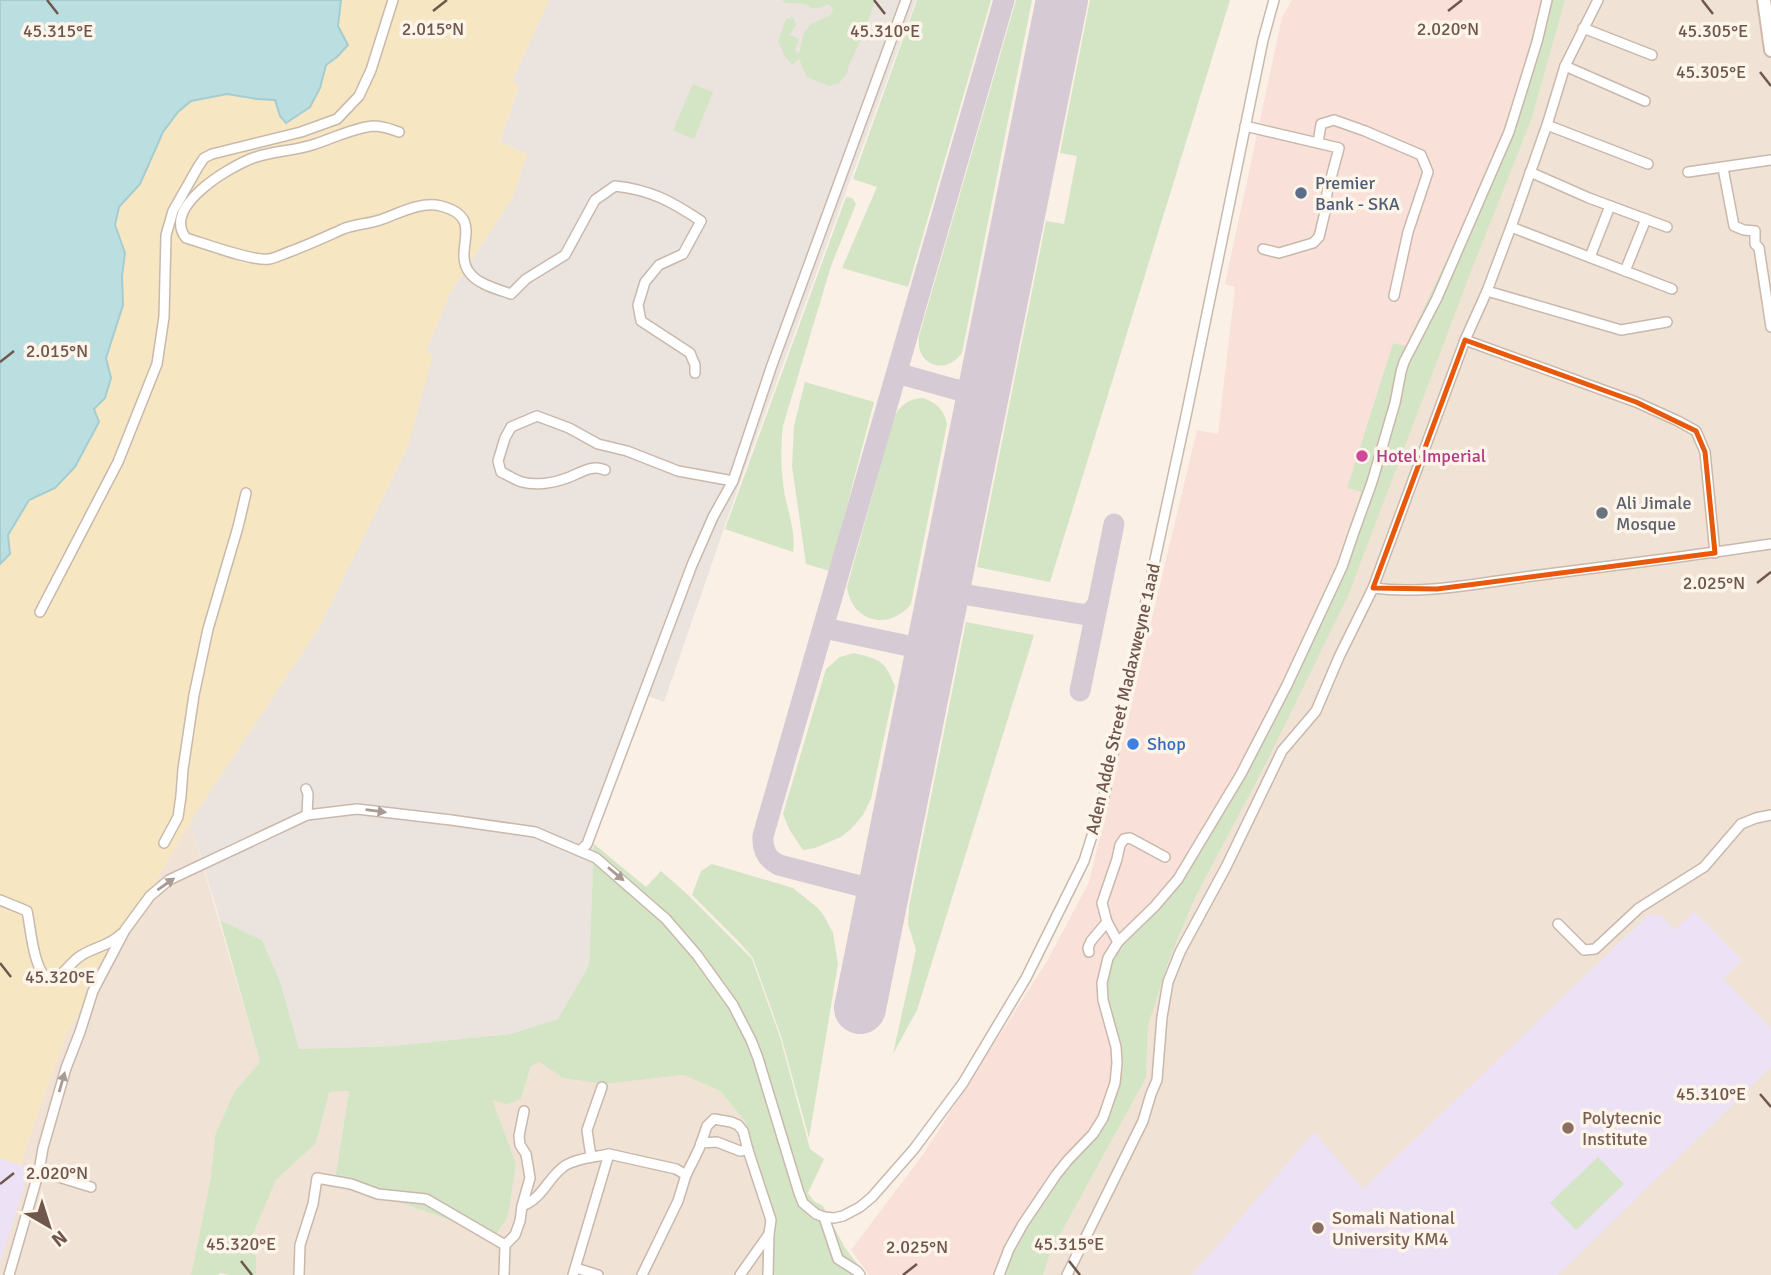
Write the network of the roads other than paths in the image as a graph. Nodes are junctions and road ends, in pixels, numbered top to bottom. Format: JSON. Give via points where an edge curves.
{"nodes":[{"id":1,"x":393,"y":0,"type":"edge"},
{"id":2,"x":906,"y":0,"type":"edge"},
{"id":3,"x":1274,"y":0,"type":"edge"},
{"id":4,"x":1546,"y":0,"type":"edge"},
{"id":5,"x":1598,"y":0,"type":"edge"},
{"id":6,"x":1764,"y":0,"type":"edge"},
{"id":7,"x":1583,"y":29,"type":"junction"},
{"id":8,"x":1771,"y":50,"type":"edge"},
{"id":9,"x":1652,"y":55,"type":"dead end"},
{"id":10,"x":1565,"y":66,"type":"junction"},
{"id":11,"x":1645,"y":101,"type":"dead end"},
{"id":12,"x":1547,"y":125,"type":"junction"},
{"id":13,"x":1245,"y":126,"type":"junction"},
{"id":14,"x":399,"y":132,"type":"dead end"},
{"id":15,"x":1318,"y":143,"type":"junction"},
{"id":16,"x":1771,"y":160,"type":"edge"},
{"id":17,"x":1648,"y":164,"type":"dead end"},
{"id":18,"x":1723,"y":168,"type":"junction"},
{"id":19,"x":1530,"y":172,"type":"junction"},
{"id":20,"x":1688,"y":172,"type":"dead end"},
{"id":21,"x":1610,"y":206,"type":"junction"},
{"id":22,"x":1646,"y":219,"type":"junction"},
{"id":23,"x":1511,"y":227,"type":"junction"},
{"id":24,"x":1667,"y":227,"type":"dead end"},
{"id":25,"x":1263,"y":249,"type":"dead end"},
{"id":26,"x":1590,"y":257,"type":"junction"},
{"id":27,"x":1625,"y":271,"type":"junction"},
{"id":28,"x":1672,"y":289,"type":"dead end"},
{"id":29,"x":1487,"y":290,"type":"junction"},
{"id":30,"x":1394,"y":296,"type":"dead end"},
{"id":31,"x":1667,"y":322,"type":"dead end"},
{"id":32,"x":1771,"y":327,"type":"edge"},
{"id":33,"x":1465,"y":340,"type":"junction"},
{"id":34,"x":695,"y":373,"type":"dead end"},
{"id":35,"x":605,"y":470,"type":"dead end"},
{"id":36,"x":733,"y":481,"type":"junction"},
{"id":37,"x":246,"y":493,"type":"dead end"},
{"id":38,"x":1771,"y":544,"type":"edge"},
{"id":39,"x":1715,"y":553,"type":"junction"},
{"id":40,"x":1373,"y":588,"type":"junction"},
{"id":41,"x":40,"y":612,"type":"dead end"},
{"id":42,"x":306,"y":789,"type":"dead end"},
{"id":43,"x":307,"y":815,"type":"junction"},
{"id":44,"x":1771,"y":815,"type":"edge"},
{"id":45,"x":164,"y":844,"type":"dead end"},
{"id":46,"x":581,"y":850,"type":"junction"},
{"id":47,"x":1165,"y":857,"type":"dead end"},
{"id":48,"x":0,"y":900,"type":"edge"},
{"id":49,"x":1107,"y":922,"type":"junction"},
{"id":50,"x":1558,"y":924,"type":"dead end"},
{"id":51,"x":125,"y":930,"type":"junction"},
{"id":52,"x":1118,"y":942,"type":"junction"},
{"id":53,"x":1089,"y":951,"type":"dead end"},
{"id":54,"x":602,"y":1087,"type":"dead end"},
{"id":55,"x":524,"y":1111,"type":"dead end"},
{"id":56,"x":701,"y":1143,"type":"junction"},
{"id":57,"x":748,"y":1150,"type":"junction"},
{"id":58,"x":609,"y":1154,"type":"junction"},
{"id":59,"x":591,"y":1157,"type":"junction"},
{"id":60,"x":39,"y":1171,"type":"junction"},
{"id":61,"x":686,"y":1175,"type":"junction"},
{"id":62,"x":91,"y":1187,"type":"dead end"},
{"id":63,"x":522,"y":1206,"type":"junction"},
{"id":64,"x":824,"y":1217,"type":"junction"},
{"id":65,"x":769,"y":1234,"type":"junction"},
{"id":66,"x":505,"y":1245,"type":"junction"},
{"id":67,"x":574,"y":1272,"type":"edge"},
{"id":68,"x":9,"y":1275,"type":"edge"},
{"id":69,"x":299,"y":1275,"type":"edge"},
{"id":70,"x":504,"y":1275,"type":"edge"},
{"id":71,"x":598,"y":1275,"type":"edge"},
{"id":72,"x":642,"y":1275,"type":"edge"},
{"id":73,"x":740,"y":1275,"type":"edge"},
{"id":74,"x":768,"y":1275,"type":"edge"},
{"id":75,"x":860,"y":1275,"type":"edge"},
{"id":76,"x":999,"y":1275,"type":"edge"},
{"id":77,"x":1067,"y":1275,"type":"edge"}],
"edges":[{"from":1,"to":41,"type":"street","via":[[359,96],[337,119],[212,154],[198,167],[173,211],[166,235],[164,317],[157,364],[118,462]]},
{"from":2,"to":36,"type":"street"},
{"from":3,"to":13,"type":"street","name":"Aden Adde Street Madaxweyne 1aad"},
{"from":4,"to":52,"type":"street","via":[[1505,143],[1401,372],[1372,482],[1342,567],[1241,774],[1170,891]]},
{"from":5,"to":7,"type":"street"},
{"from":6,"to":8,"type":"main road"},
{"from":7,"to":9,"type":"street"},
{"from":7,"to":10,"type":"street"},
{"from":10,"to":11,"type":"street"},
{"from":10,"to":12,"type":"street"},
{"from":12,"to":17,"type":"street"},
{"from":12,"to":19,"type":"street"},
{"from":13,"to":15,"type":"street"},
{"from":13,"to":64,"type":"street","name":"Aden Adde Street Madaxweyne 1aad","via":[[1103,801],[1084,861],[1026,978],[963,1083],[872,1197],[843,1216]]},
{"from":14,"to":34,"type":"street","via":[[387,127],[363,128],[254,158],[209,181],[189,202],[180,221],[181,231],[186,238],[267,260],[344,229],[435,205],[459,213],[465,222],[464,264],[470,274],[511,294],[565,255],[595,200],[615,186],[638,189],[675,203],[701,221],[683,254],[659,265],[645,282],[638,305],[641,321],[690,353]]},
{"from":15,"to":25,"type":"street","via":[[1339,148],[1321,235],[1313,243],[1279,253]]},
{"from":15,"to":30,"type":"street","via":[[1321,124],[1334,120],[1421,155],[1428,172]]},
{"from":16,"to":18,"type":"street"},
{"from":18,"to":20,"type":"street"},
{"from":18,"to":32,"type":"street","via":[[1734,226],[1755,231]]},
{"from":19,"to":21,"type":"street"},
{"from":19,"to":23,"type":"street"},
{"from":21,"to":22,"type":"street"},
{"from":21,"to":26,"type":"street"},
{"from":22,"to":24,"type":"street"},
{"from":22,"to":27,"type":"street"},
{"from":23,"to":26,"type":"street"},
{"from":23,"to":29,"type":"street"},
{"from":26,"to":27,"type":"street"},
{"from":27,"to":28,"type":"street"},
{"from":29,"to":31,"type":"street","via":[[1621,330]]},
{"from":29,"to":33,"type":"street"},
{"from":33,"to":39,"type":"street","via":[[1636,402],[1696,432],[1705,452]]},
{"from":33,"to":40,"type":"street"},
{"from":35,"to":36,"type":"street","via":[[590,468],[545,483],[522,482],[501,472],[498,461],[511,427],[537,416],[598,444],[678,471]]},
{"from":36,"to":46,"type":"street","via":[[692,565]]},
{"from":37,"to":45,"type":"street","via":[[198,676],[178,817]]},
{"from":38,"to":39,"type":"street"},
{"from":39,"to":40,"type":"street","via":[[1437,589]]},
{"from":40,"to":77,"type":"street","via":[[1315,712],[1282,751],[1180,952],[1168,982],[1157,1080],[1143,1121]]},
{"from":42,"to":43,"type":"street"},
{"from":43,"to":46,"type":"street","one_way":true,"via":[[357,809],[451,820],[535,832]]},
{"from":51,"to":43,"type":"street","one_way":true,"via":[[150,896],[169,880]]},
{"from":44,"to":50,"type":"street","via":[[1741,824],[1704,867],[1640,908],[1595,949],[1584,950]]},
{"from":46,"to":64,"type":"street","one_way":true,"via":[[666,919],[733,1005],[758,1058],[803,1203]]},
{"from":47,"to":49,"type":"street","via":[[1124,839],[1101,903]]},
{"from":48,"to":51,"type":"street","via":[[27,911],[38,965],[47,979],[57,978],[80,956]]},
{"from":49,"to":52,"type":"street"},
{"from":49,"to":53,"type":"street","via":[[1091,941]]},
{"from":60,"to":51,"type":"street","one_way":true,"via":[[66,1068],[93,991]]},
{"from":52,"to":76,"type":"street","via":[[1102,983],[1116,1047],[1110,1101],[1093,1134],[1068,1160],[1023,1224]]},
{"from":54,"to":59,"type":"street","via":[[587,1130]]},
{"from":55,"to":63,"type":"street","via":[[519,1136],[530,1178]]},
{"from":56,"to":57,"type":"street"},
{"from":56,"to":57,"type":"street","via":[[714,1119],[738,1125]]},
{"from":56,"to":61,"type":"street"},
{"from":57,"to":65,"type":"street","via":[[771,1220]]},
{"from":58,"to":59,"type":"street"},
{"from":58,"to":61,"type":"street"},
{"from":58,"to":67,"type":"street"},
{"from":59,"to":63,"type":"street","via":[[567,1165],[536,1199]]},
{"from":60,"to":62,"type":"street"},
{"from":60,"to":68,"type":"street"},
{"from":61,"to":72,"type":"street"},
{"from":63,"to":66,"type":"street","via":[[515,1235]]},
{"from":64,"to":75,"type":"street","via":[[838,1259]]},
{"from":65,"to":73,"type":"street"},
{"from":65,"to":74,"type":"street"},
{"from":66,"to":69,"type":"street","via":[[426,1199],[378,1194],[317,1178],[300,1245]]},
{"from":66,"to":70,"type":"street"},
{"from":67,"to":71,"type":"street"}]}
